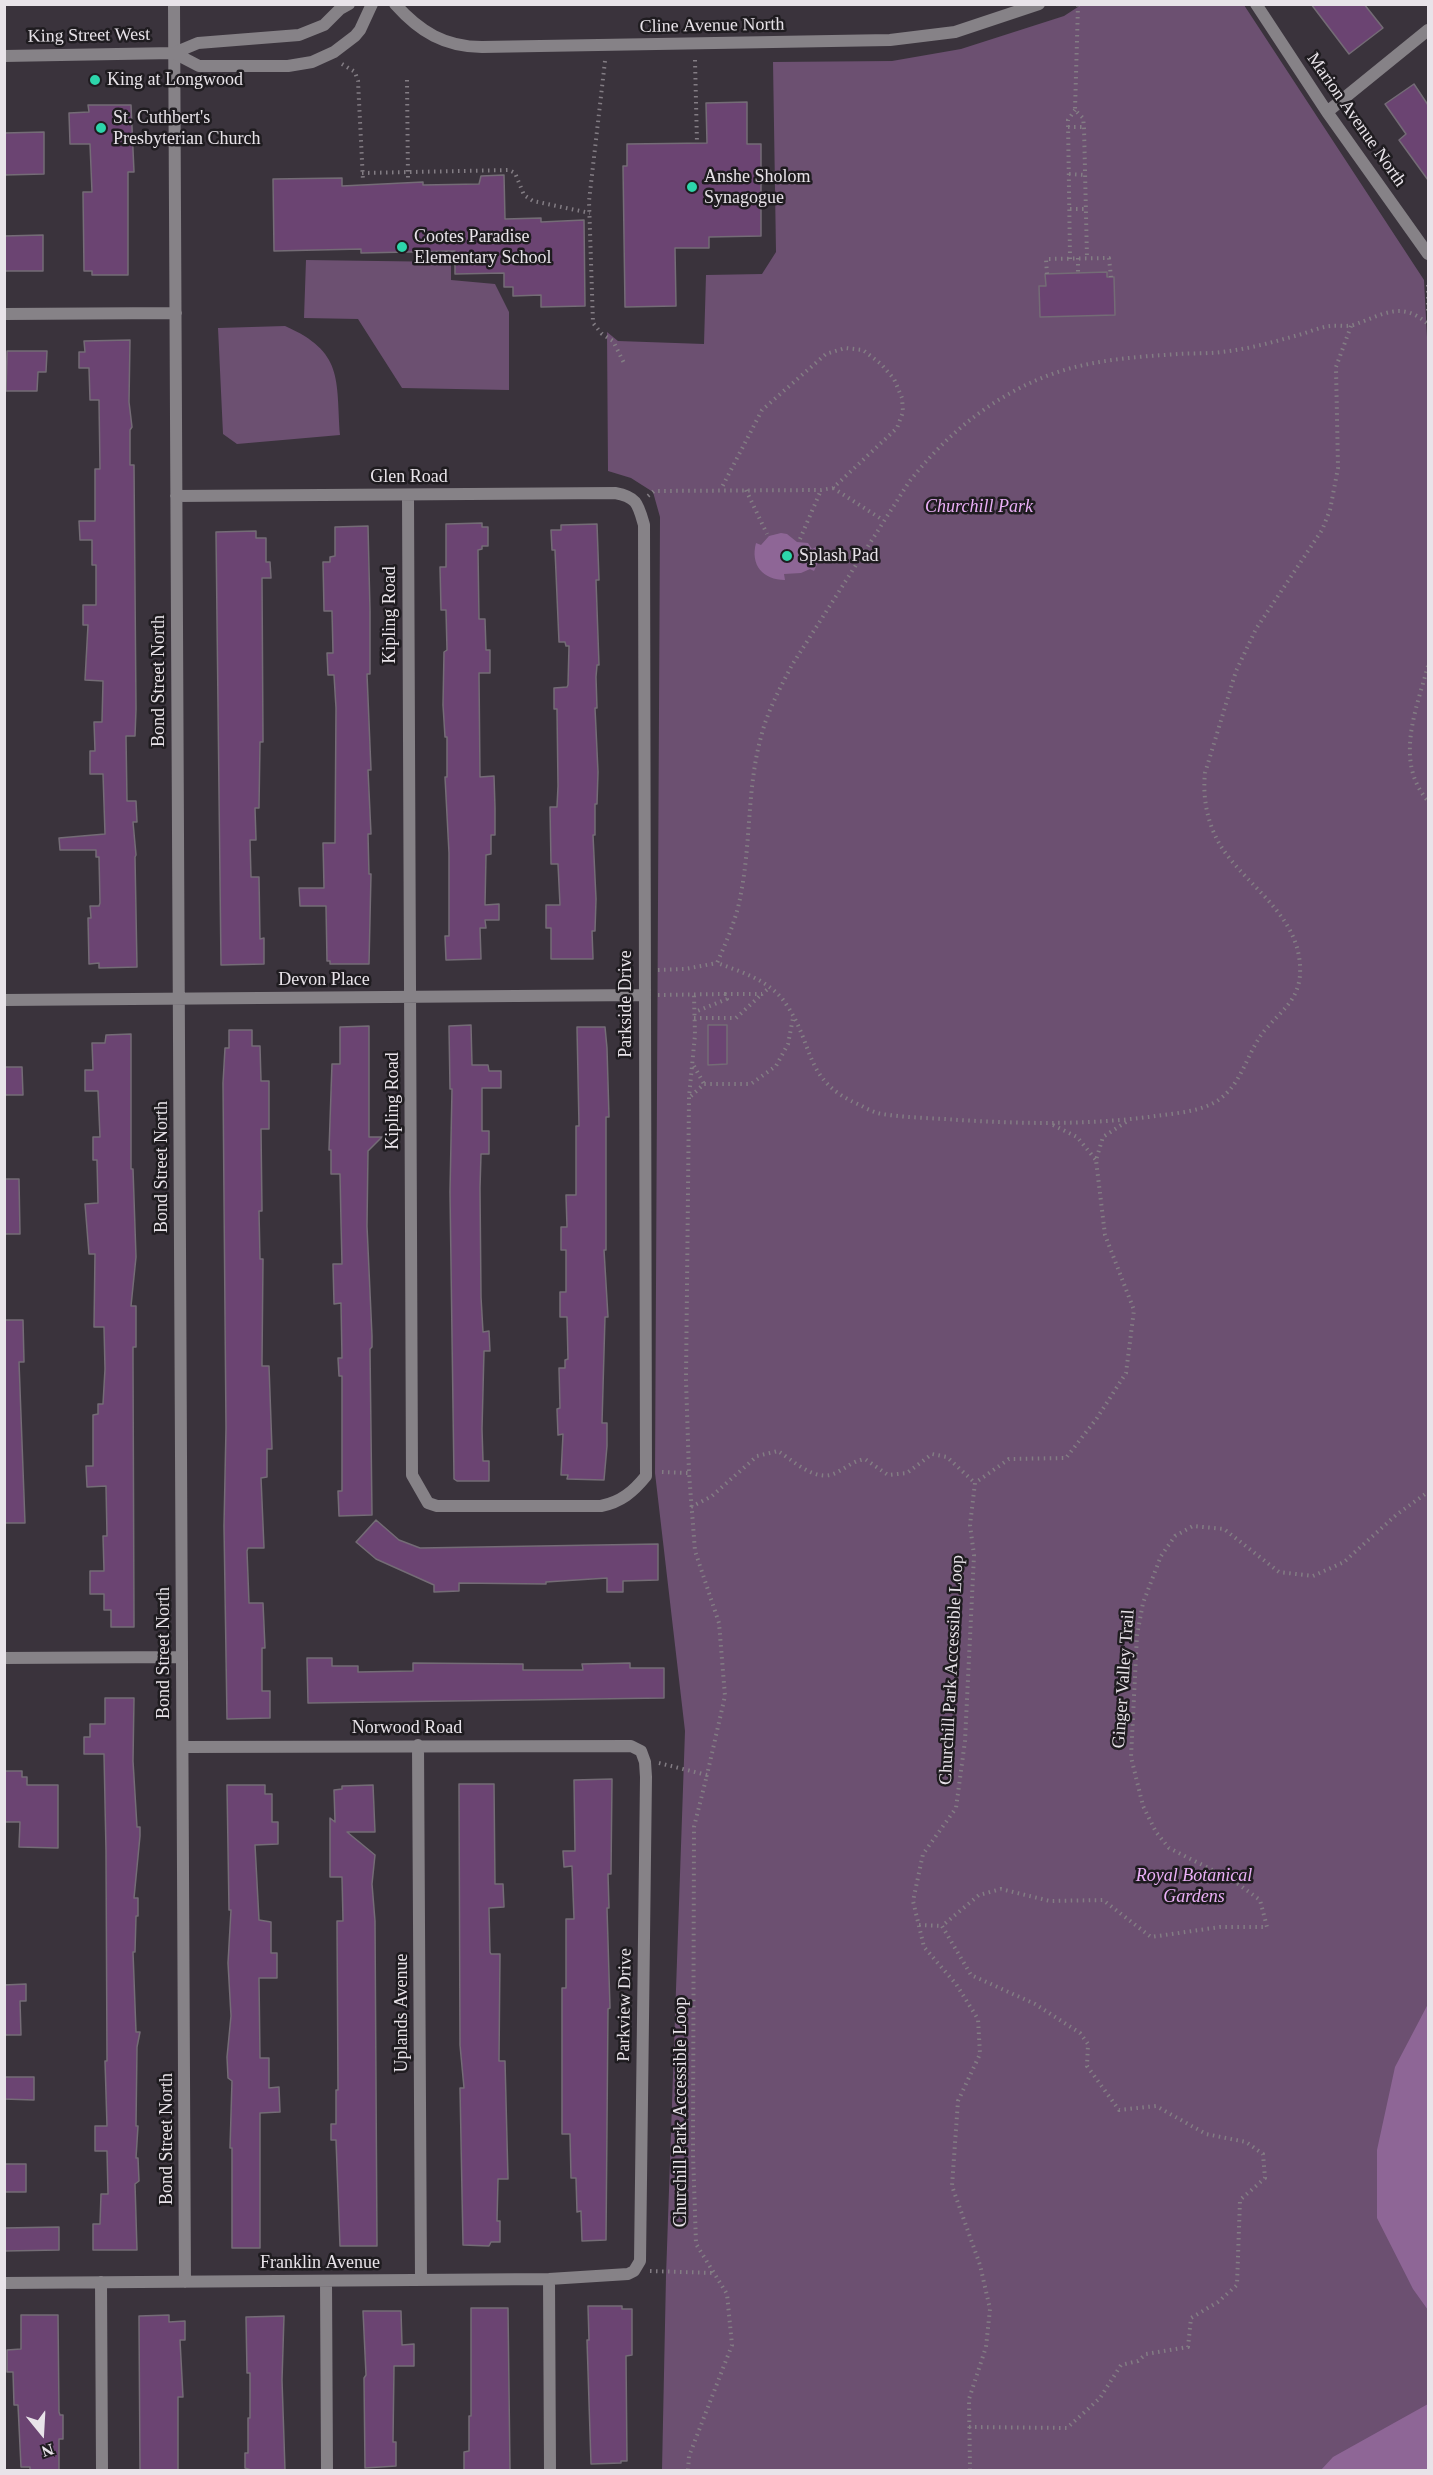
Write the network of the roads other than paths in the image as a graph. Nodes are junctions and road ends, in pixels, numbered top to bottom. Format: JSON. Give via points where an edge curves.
{"nodes":[{"id":1,"x":174,"y":4,"type":"edge"},
{"id":2,"x":349,"y":4,"type":"edge"},
{"id":3,"x":372,"y":4,"type":"edge"},
{"id":4,"x":395,"y":4,"type":"edge"},
{"id":5,"x":1039,"y":4,"type":"edge"},
{"id":6,"x":1256,"y":4,"type":"edge"},
{"id":7,"x":1428,"y":30,"type":"edge"},
{"id":8,"x":174,"y":53,"type":"junction"},
{"id":9,"x":4,"y":56,"type":"edge"},
{"id":10,"x":1327,"y":112,"type":"junction"},
{"id":11,"x":1428,"y":254,"type":"edge"},
{"id":12,"x":176,"y":313,"type":"junction"},
{"id":13,"x":4,"y":314,"type":"edge"},
{"id":14,"x":408,"y":495,"type":"junction"},
{"id":15,"x":176,"y":496,"type":"junction"},
{"id":16,"x":638,"y":504,"type":"joint"},
{"id":17,"x":644,"y":996,"type":"junction"},
{"id":18,"x":410,"y":997,"type":"junction"},
{"id":19,"x":179,"y":999,"type":"junction"},
{"id":20,"x":4,"y":1000,"type":"edge"},
{"id":21,"x":625,"y":1497,"type":"joint"},
{"id":22,"x":182,"y":1657,"type":"junction"},
{"id":23,"x":4,"y":1658,"type":"edge"},
{"id":24,"x":418,"y":1745,"type":"junction"},
{"id":25,"x":183,"y":1747,"type":"junction"},
{"id":26,"x":644,"y":1759,"type":"joint"},
{"id":27,"x":634,"y":2271,"type":"joint"},
{"id":28,"x":549,"y":2279,"type":"junction"},
{"id":29,"x":421,"y":2280,"type":"junction"},
{"id":30,"x":326,"y":2281,"type":"junction"},
{"id":31,"x":101,"y":2282,"type":"junction"},
{"id":32,"x":185,"y":2282,"type":"junction"},
{"id":33,"x":4,"y":2283,"type":"edge"},
{"id":34,"x":102,"y":2470,"type":"edge"},
{"id":35,"x":327,"y":2470,"type":"edge"},
{"id":36,"x":550,"y":2470,"type":"edge"}],
"edges":[{"from":1,"to":8,"type":"street","name":"Bond Street North"},
{"from":2,"to":8,"type":"street","name":"King Street West","via":[[324,25],[299,35],[198,43]]},
{"from":3,"to":8,"type":"street","name":"King Street West","via":[[355,36],[312,62],[288,66],[199,66]]},
{"from":4,"to":5,"type":"street","name":"Cline Avenue North","via":[[417,26],[445,43],[472,47],[890,40],[955,32]]},
{"from":6,"to":10,"type":"street","name":"Marion Avenue North"},
{"from":7,"to":10,"type":"street"},
{"from":8,"to":9,"type":"street","name":"King Street West"},
{"from":8,"to":12,"type":"street","name":"Bond Street North"},
{"from":10,"to":11,"type":"street","name":"Marion Avenue North"},
{"from":12,"to":13,"type":"street"},
{"from":12,"to":15,"type":"street","name":"Bond Street North"},
{"from":14,"to":15,"type":"street","name":"Glen Road"},
{"from":14,"to":16,"type":"street","name":"Glen Road","via":[[615,493]]},
{"from":14,"to":18,"type":"street","name":"Kipling Road"},
{"from":15,"to":19,"type":"street","name":"Bond Street North"},
{"from":16,"to":17,"type":"street","name":"Parkside Drive","via":[[644,525]]},
{"from":17,"to":18,"type":"street","name":"Devon Place"},
{"from":17,"to":21,"type":"street","name":"Parkside Drive","via":[[646,1476]]},
{"from":18,"to":19,"type":"street","name":"Devon Place"},
{"from":18,"to":21,"type":"street","name":"Kipling Road","via":[[412,1475],[428,1503],[436,1506],[601,1506]]},
{"from":19,"to":20,"type":"street","name":"Devon Place"},
{"from":19,"to":22,"type":"street","name":"Bond Street North"},
{"from":22,"to":23,"type":"street"},
{"from":22,"to":25,"type":"street","name":"Bond Street North"},
{"from":24,"to":25,"type":"street","name":"Norwood Road"},
{"from":24,"to":26,"type":"street","name":"Norwood Road","via":[[631,1746],[641,1751]]},
{"from":24,"to":29,"type":"street","name":"Uplands Avenue"},
{"from":25,"to":32,"type":"street","name":"Bond Street North"},
{"from":26,"to":27,"type":"street","name":"Parkview Drive","via":[[640,2261]]},
{"from":27,"to":28,"type":"street","name":"Franklin Avenue"},
{"from":28,"to":29,"type":"street","name":"Franklin Avenue"},
{"from":28,"to":36,"type":"street"},
{"from":29,"to":30,"type":"street","name":"Franklin Avenue"},
{"from":30,"to":32,"type":"street","name":"Franklin Avenue"},
{"from":30,"to":35,"type":"street"},
{"from":31,"to":32,"type":"street","name":"Franklin Avenue"},
{"from":31,"to":33,"type":"street","name":"Franklin Avenue"},
{"from":31,"to":34,"type":"street"}]}
